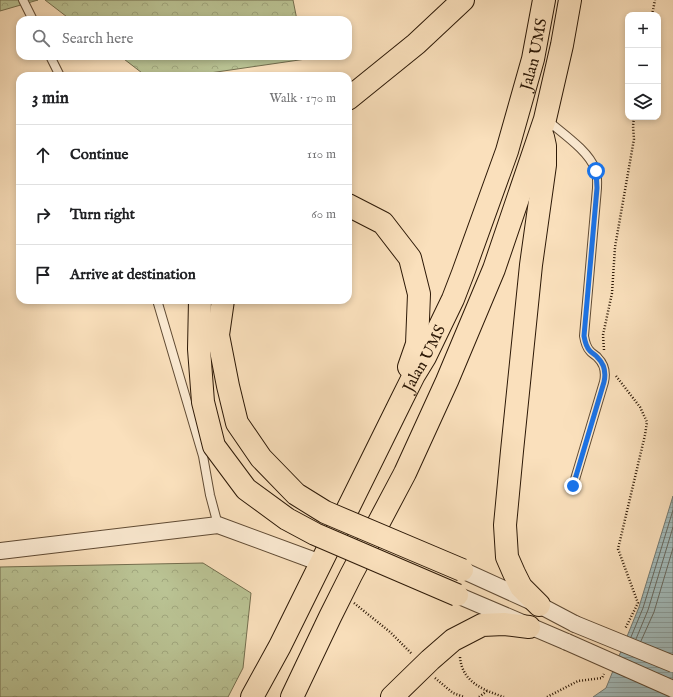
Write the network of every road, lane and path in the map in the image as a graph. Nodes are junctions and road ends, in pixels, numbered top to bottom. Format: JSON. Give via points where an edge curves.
{"nodes":[{"id":1,"x":23,"y":0,"type":"edge"},
{"id":2,"x":463,"y":0,"type":"edge"},
{"id":3,"x":544,"y":0,"type":"edge"},
{"id":4,"x":570,"y":0,"type":"edge"},
{"id":5,"x":655,"y":0,"type":"edge"},
{"id":6,"x":653,"y":12,"type":"edge"},
{"id":7,"x":31,"y":16,"type":"edge"},
{"id":8,"x":52,"y":60,"type":"edge"},
{"id":9,"x":58,"y":72,"type":"edge"},
{"id":10,"x":352,"y":96,"type":"edge"},
{"id":11,"x":634,"y":120,"type":"edge"},
{"id":12,"x":543,"y":124,"type":"junction"},
{"id":13,"x":352,"y":207,"type":"edge"},
{"id":14,"x":158,"y":304,"type":"edge"},
{"id":15,"x":200,"y":304,"type":"edge"},
{"id":16,"x":222,"y":304,"type":"edge"},
{"id":17,"x":604,"y":351,"type":"dead end"},
{"id":18,"x":614,"y":371,"type":"dead end"},
{"id":19,"x":390,"y":423,"type":"junction"},
{"id":20,"x":573,"y":486,"type":"dead end"},
{"id":21,"x":218,"y":525,"type":"junction"},
{"id":22,"x":0,"y":551,"type":"edge"},
{"id":23,"x":321,"y":563,"type":"junction"},
{"id":24,"x":462,"y":570,"type":"joint"},
{"id":25,"x":342,"y":593,"type":"junction"},
{"id":26,"x":457,"y":595,"type":"joint"},
{"id":27,"x":539,"y":605,"type":"junction"},
{"id":28,"x":529,"y":627,"type":"junction"},
{"id":29,"x":625,"y":630,"type":"dead end"},
{"id":30,"x":460,"y":655,"type":"dead end"},
{"id":31,"x":416,"y":658,"type":"dead end"},
{"id":32,"x":673,"y":664,"type":"edge"},
{"id":33,"x":605,"y":672,"type":"dead end"},
{"id":34,"x":431,"y":674,"type":"dead end"},
{"id":35,"x":673,"y":689,"type":"edge"},
{"id":36,"x":487,"y":691,"type":"junction"},
{"id":37,"x":252,"y":697,"type":"edge"},
{"id":38,"x":292,"y":697,"type":"edge"},
{"id":39,"x":392,"y":697,"type":"edge"},
{"id":40,"x":464,"y":697,"type":"edge"},
{"id":41,"x":479,"y":697,"type":"edge"},
{"id":42,"x":504,"y":697,"type":"edge"},
{"id":43,"x":547,"y":697,"type":"edge"}],
"edges":[{"from":1,"to":7,"type":"lane"},
{"from":2,"to":10,"type":"highway","via":[[416,44]]},
{"from":3,"to":19,"type":"highway","name":"Jalan UMS","via":[[533,59],[507,150],[463,273],[425,357]]},
{"from":4,"to":12,"type":"highway","name":"Jalan UMS"},
{"from":5,"to":6,"type":"path"},
{"from":8,"to":9,"type":"lane"},
{"from":11,"to":17,"type":"path","via":[[634,139],[615,247],[612,293],[603,335]]},
{"from":12,"to":20,"type":"lane","via":[[573,142],[591,159],[596,171],[597,188],[584,336],[590,352],[599,358],[606,374]]},
{"from":12,"to":25,"type":"highway","name":"Jalan UMS","via":[[494,269],[458,357],[405,473]]},
{"from":12,"to":27,"type":"highway","via":[[545,165],[531,265],[505,525],[507,557],[521,587]]},
{"from":13,"to":19,"type":"highway","via":[[383,223],[410,258],[419,294],[417,344]]},
{"from":14,"to":21,"type":"lane","via":[[203,456]]},
{"from":15,"to":26,"type":"highway","bridge":true,"via":[[199,349],[203,402],[214,446],[246,489],[286,519],[315,534]]},
{"from":16,"to":24,"type":"highway","bridge":true,"via":[[218,335],[230,393],[238,423],[261,458],[296,494],[325,512]]},
{"from":18,"to":29,"type":"path","via":[[640,407],[647,422],[618,549],[638,603]]},
{"from":19,"to":23,"type":"highway","name":"Jalan UMS"},
{"from":21,"to":22,"type":"street"},
{"from":21,"to":23,"type":"street"},
{"from":23,"to":37,"type":"highway","name":"Jalan UMS"},
{"from":24,"to":27,"type":"street"},
{"from":25,"to":31,"type":"path","via":[[390,632]]},
{"from":25,"to":38,"type":"highway","name":"Jalan UMS"},
{"from":26,"to":28,"type":"street"},
{"from":27,"to":32,"type":"street","bridge":true,"via":[[575,624]]},
{"from":28,"to":35,"type":"street","bridge":true},
{"from":28,"to":39,"type":"highway","via":[[504,624],[482,625],[476,628],[453,640]]},
{"from":30,"to":36,"type":"path","via":[[464,672],[471,681]]},
{"from":33,"to":43,"type":"path","via":[[602,678],[578,681]]},
{"from":34,"to":40,"type":"path","via":[[453,693]]},
{"from":36,"to":41,"type":"path"},
{"from":36,"to":42,"type":"path"}]}
